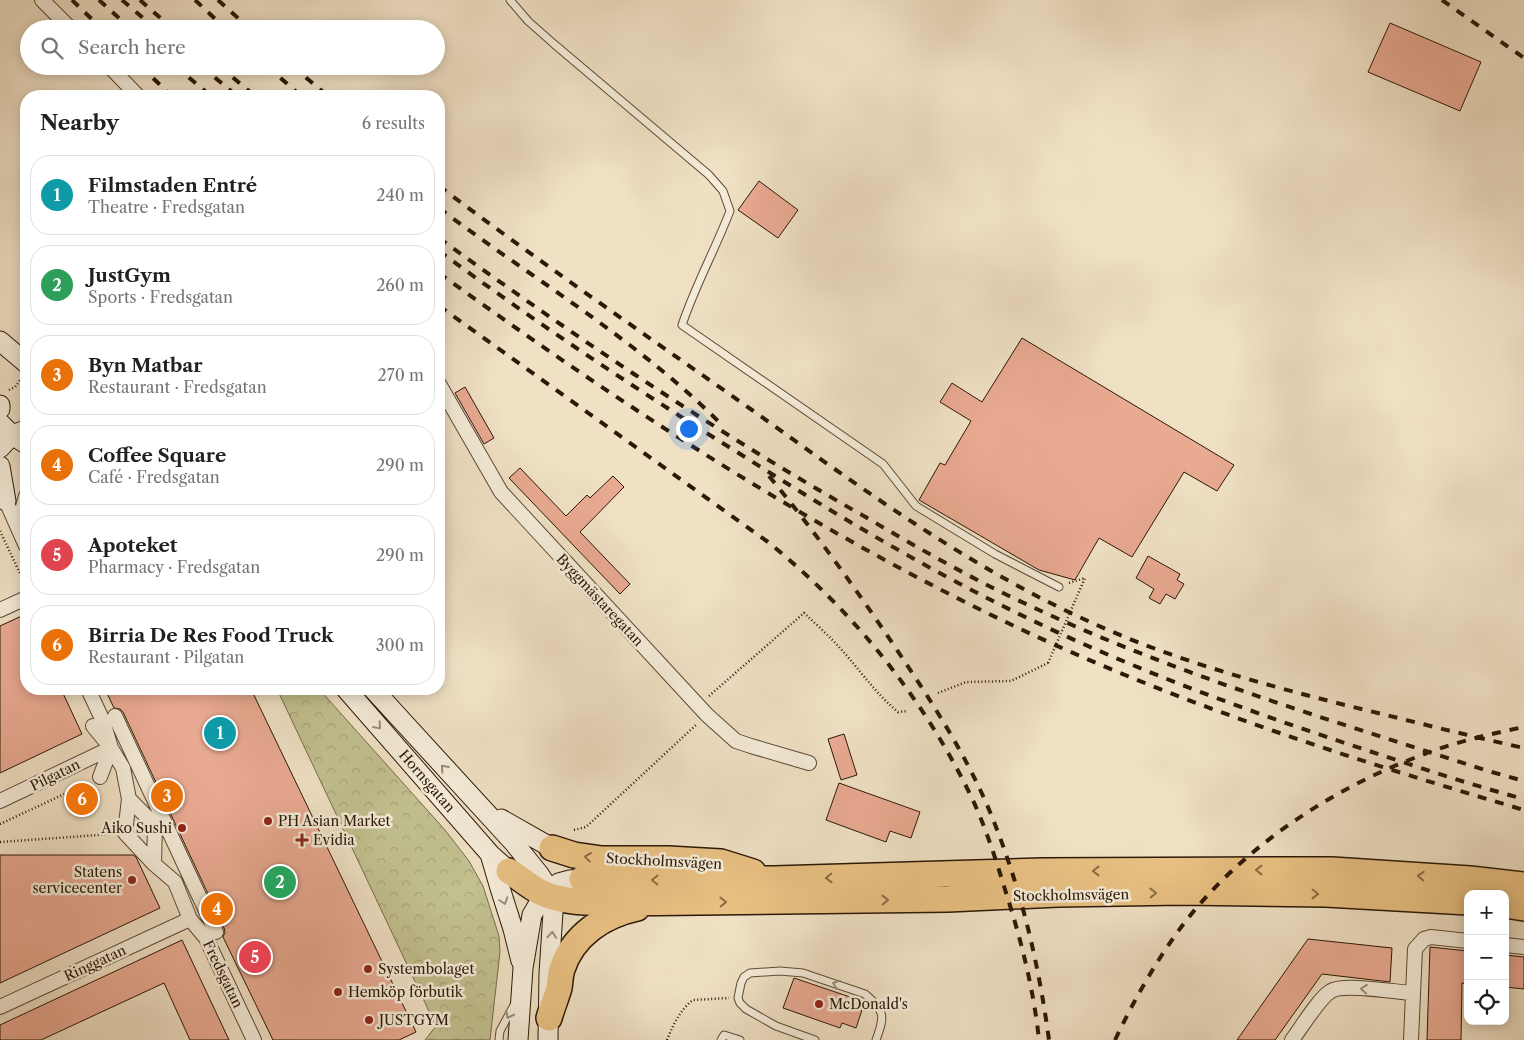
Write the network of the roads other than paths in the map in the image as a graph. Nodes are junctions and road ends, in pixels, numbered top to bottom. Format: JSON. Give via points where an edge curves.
{"nodes":[{"id":1,"x":42,"y":0,"type":"edge"},
{"id":2,"x":510,"y":0,"type":"edge"},
{"id":3,"x":62,"y":20,"type":"edge"},
{"id":4,"x":117,"y":75,"type":"edge"},
{"id":5,"x":132,"y":90,"type":"edge"},
{"id":6,"x":0,"y":341,"type":"edge"},
{"id":7,"x":20,"y":363,"type":"edge"},
{"id":8,"x":445,"y":394,"type":"edge"},
{"id":9,"x":4,"y":398,"type":"edge"},
{"id":10,"x":0,"y":409,"type":"edge"},
{"id":11,"x":11,"y":434,"type":"edge"},
{"id":12,"x":20,"y":444,"type":"edge"},
{"id":13,"x":0,"y":466,"type":"edge"},
{"id":14,"x":3,"y":498,"type":"edge"},
{"id":15,"x":20,"y":532,"type":"edge"},
{"id":16,"x":1058,"y":587,"type":"road end"},
{"id":17,"x":20,"y":601,"type":"edge"},
{"id":18,"x":0,"y":610,"type":"edge"},
{"id":19,"x":91,"y":695,"type":"edge"},
{"id":20,"x":351,"y":695,"type":"edge"},
{"id":21,"x":378,"y":695,"type":"edge"},
{"id":22,"x":115,"y":716,"type":"dead end"},
{"id":23,"x":93,"y":726,"type":"dead end"},
{"id":24,"x":111,"y":748,"type":"junction"},
{"id":25,"x":809,"y":763,"type":"dead end"},
{"id":26,"x":100,"y":777,"type":"road end"},
{"id":27,"x":129,"y":799,"type":"junction"},
{"id":28,"x":0,"y":801,"type":"edge"},
{"id":29,"x":478,"y":804,"type":"junction"},
{"id":30,"x":552,"y":848,"type":"joint"},
{"id":31,"x":490,"y":854,"type":"junction"},
{"id":32,"x":154,"y":864,"type":"junction"},
{"id":33,"x":509,"y":871,"type":"joint"},
{"id":34,"x":774,"y":879,"type":"junction"},
{"id":35,"x":582,"y":880,"type":"joint"},
{"id":36,"x":1524,"y":885,"type":"edge"},
{"id":37,"x":550,"y":894,"type":"junction"},
{"id":38,"x":674,"y":902,"type":"junction"},
{"id":39,"x":1464,"y":902,"type":"edge"},
{"id":40,"x":1509,"y":906,"type":"edge"},
{"id":41,"x":1524,"y":908,"type":"edge"},
{"id":42,"x":190,"y":919,"type":"junction"},
{"id":43,"x":216,"y":932,"type":"dead end"},
{"id":44,"x":1464,"y":941,"type":"edge"},
{"id":45,"x":1509,"y":945,"type":"edge"},
{"id":46,"x":1524,"y":947,"type":"edge"},
{"id":47,"x":523,"y":968,"type":"junction"},
{"id":48,"x":521,"y":992,"type":"junction"},
{"id":49,"x":1412,"y":993,"type":"junction"},
{"id":50,"x":0,"y":1008,"type":"edge"},
{"id":51,"x":548,"y":1029,"type":"edge"},
{"id":52,"x":254,"y":1040,"type":"edge"},
{"id":53,"x":500,"y":1040,"type":"edge"},
{"id":54,"x":518,"y":1040,"type":"edge"},
{"id":55,"x":721,"y":1040,"type":"edge"},
{"id":56,"x":740,"y":1040,"type":"edge"},
{"id":57,"x":816,"y":1040,"type":"edge"},
{"id":58,"x":876,"y":1040,"type":"edge"},
{"id":59,"x":1292,"y":1040,"type":"edge"},
{"id":60,"x":1411,"y":1040,"type":"edge"}],
"edges":[{"from":1,"to":3,"type":"street"},
{"from":2,"to":16,"type":"lane","via":[[528,21],[709,175],[723,191],[730,211],[689,302],[682,326],[883,464],[916,506],[995,554]]},
{"from":4,"to":5,"type":"street"},
{"from":6,"to":7,"type":"main road"},
{"from":8,"to":25,"type":"street","name":"Byggmästaregatan","via":[[501,492],[702,710],[736,741]]},
{"from":9,"to":10,"type":"main road"},
{"from":11,"to":12,"type":"main road"},
{"from":13,"to":14,"type":"main road"},
{"from":14,"to":15,"type":"street"},
{"from":17,"to":18,"type":"street"},
{"from":19,"to":24,"type":"street"},
{"from":20,"to":31,"type":"main road","name":"Hornsgatan","one_way":true},
{"from":29,"to":21,"type":"main road","name":"Hornsgatan","one_way":true},
{"from":22,"to":43,"type":"street"},
{"from":23,"to":24,"type":"street"},
{"from":24,"to":26,"type":"street"},
{"from":24,"to":27,"type":"street","via":[[123,768]]},
{"from":24,"to":28,"type":"street","name":"Pilgatan"},
{"from":27,"to":32,"type":"street","via":[[155,825]]},
{"from":27,"to":32,"type":"street","name":"Fredsgatan","via":[[125,833]]},
{"from":29,"to":30,"type":"main road","name":"Hornsgatan"},
{"from":29,"to":37,"type":"main road","name":"Hornsgatan","via":[[539,874]]},
{"from":34,"to":30,"type":"highway","name":"Stockholmsvägen","one_way":true,"via":[[720,862],[602,859]]},
{"from":31,"to":33,"type":"main road","name":"Hornsgatan"},
{"from":31,"to":47,"type":"main road","one_way":true},
{"from":32,"to":42,"type":"street","name":"Fredsgatan","via":[[175,882]]},
{"from":33,"to":37,"type":"highway","via":[[532,887]]},
{"from":34,"to":35,"type":"highway","name":"Stockholmsvägen","one_way":true},
{"from":36,"to":34,"type":"highway","name":"Stockholmsvägen","one_way":true,"via":[[1332,870],[1043,871]]},
{"from":35,"to":37,"type":"main road","via":[[559,883]]},
{"from":37,"to":38,"type":"highway","via":[[569,900]]},
{"from":37,"to":47,"type":"main road","via":[[539,903],[532,916]]},
{"from":51,"to":37,"type":"main road","one_way":true},
{"from":38,"to":39,"type":"highway","name":"Stockholmsvägen","one_way":true,"via":[[1182,892],[1326,894]]},
{"from":38,"to":51,"type":"highway","via":[[615,914],[573,945],[562,970]]},
{"from":40,"to":41,"type":"highway"},
{"from":42,"to":50,"type":"street","name":"Ringgatan"},
{"from":42,"to":52,"type":"street","name":"Fredsgatan","via":[[206,938]]},
{"from":44,"to":49,"type":"street","via":[[1424,939],[1415,949]]},
{"from":45,"to":46,"type":"street"},
{"from":47,"to":48,"type":"main road"},
{"from":48,"to":53,"type":"lane","one_way":true,"via":[[500,1032]]},
{"from":48,"to":54,"type":"main road"},
{"from":49,"to":59,"type":"street","one_way":true,"via":[[1344,987],[1332,990]]},
{"from":49,"to":60,"type":"street"},
{"from":55,"to":56,"type":"lane","via":[[724,1034]]},
{"from":58,"to":57,"type":"lane","one_way":true,"via":[[882,1018],[865,994],[803,973],[750,973],[744,977],[738,998],[746,1009],[776,1026]]}]}
